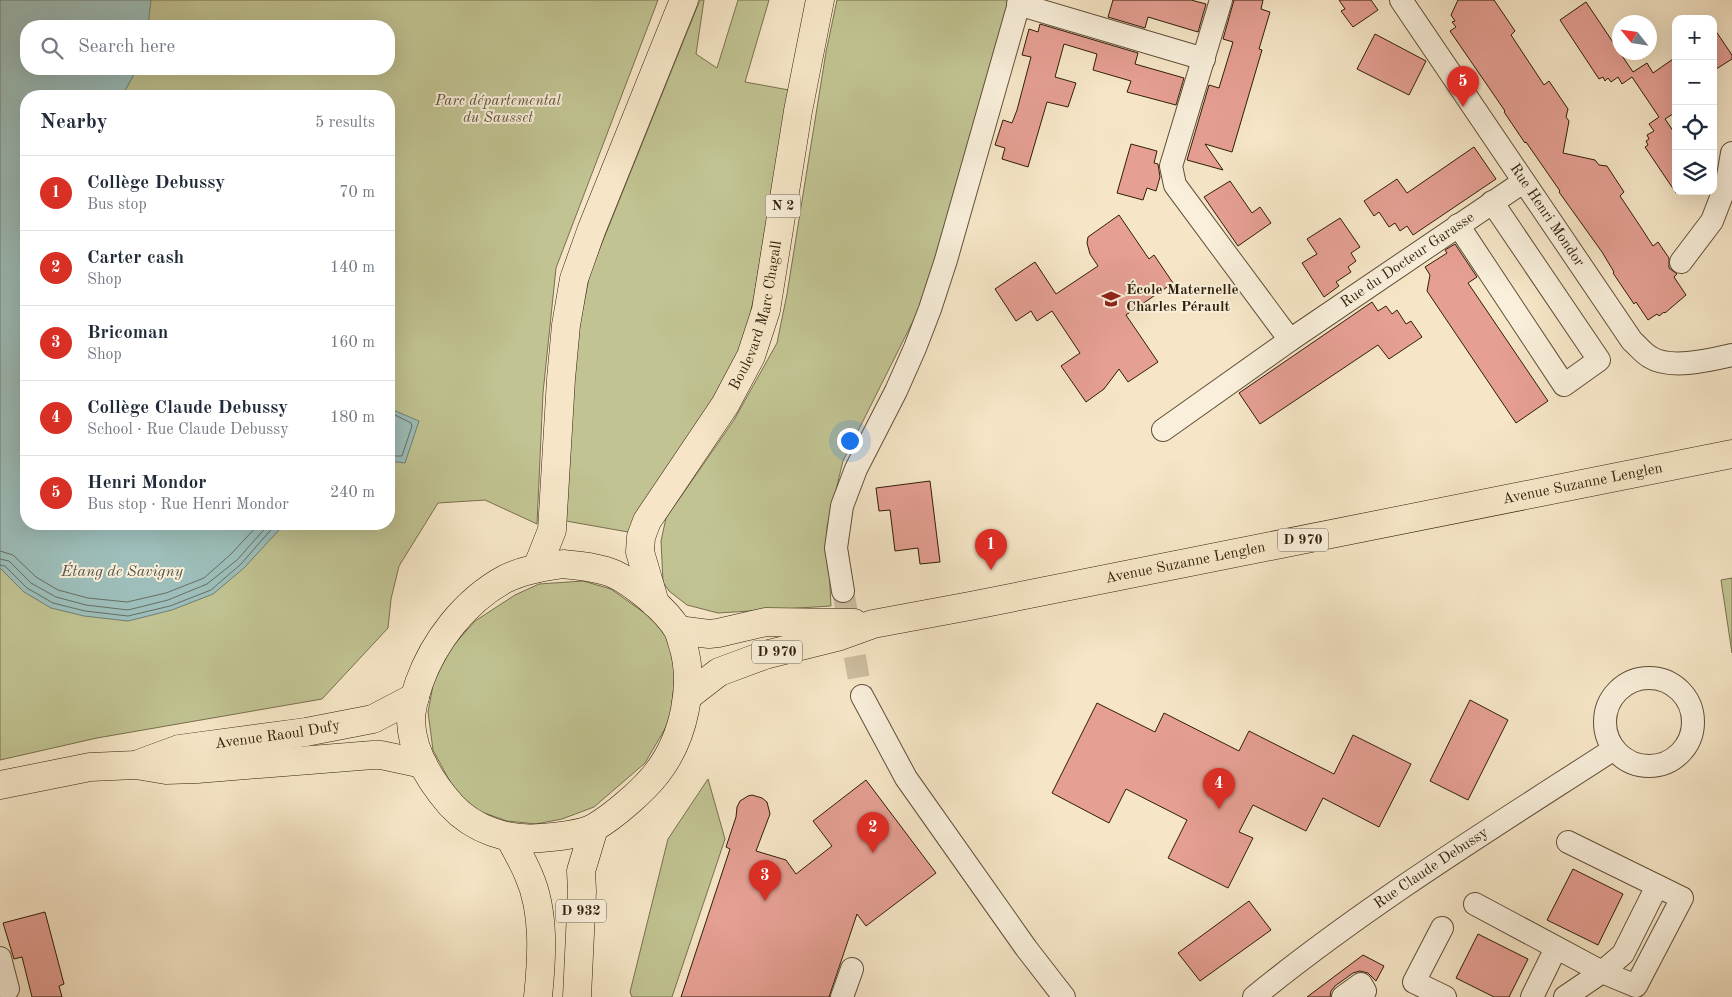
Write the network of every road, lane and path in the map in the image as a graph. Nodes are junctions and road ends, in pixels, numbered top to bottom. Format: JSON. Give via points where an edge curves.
{"nodes":[{"id":1,"x":684,"y":0,"type":"edge"},
{"id":2,"x":820,"y":0,"type":"edge"},
{"id":3,"x":1221,"y":0,"type":"edge"},
{"id":4,"x":1019,"y":2,"type":"edge"},
{"id":5,"x":1411,"y":4,"type":"edge"},
{"id":6,"x":1204,"y":59,"type":"junction"},
{"id":7,"x":1732,"y":153,"type":"edge"},
{"id":8,"x":1523,"y":182,"type":"junction"},
{"id":9,"x":1730,"y":182,"type":"edge"},
{"id":10,"x":1492,"y":202,"type":"junction"},
{"id":11,"x":1458,"y":225,"type":"junction"},
{"id":12,"x":1681,"y":262,"type":"dead end"},
{"id":13,"x":1290,"y":340,"type":"junction"},
{"id":14,"x":1732,"y":355,"type":"edge"},
{"id":15,"x":1163,"y":430,"type":"dead end"},
{"id":16,"x":1732,"y":454,"type":"edge"},
{"id":17,"x":537,"y":568,"type":"junction"},
{"id":18,"x":843,"y":592,"type":"tunnel mouth"},
{"id":19,"x":655,"y":603,"type":"junction"},
{"id":20,"x":873,"y":624,"type":"junction"},
{"id":21,"x":678,"y":630,"type":"junction"},
{"id":22,"x":688,"y":696,"type":"junction"},
{"id":23,"x":862,"y":696,"type":"tunnel mouth"},
{"id":24,"x":414,"y":697,"type":"junction"},
{"id":25,"x":1614,"y":749,"type":"dead end"},
{"id":26,"x":423,"y":764,"type":"junction"},
{"id":27,"x":136,"y":765,"type":"junction"},
{"id":28,"x":0,"y":785,"type":"edge"},
{"id":29,"x":594,"y":828,"type":"junction"},
{"id":30,"x":510,"y":838,"type":"junction"},
{"id":31,"x":1568,"y":842,"type":"dead end"},
{"id":32,"x":1657,"y":886,"type":"junction"},
{"id":33,"x":1475,"y":904,"type":"dead end"},
{"id":34,"x":1442,"y":928,"type":"dead end"},
{"id":35,"x":1556,"y":948,"type":"junction"},
{"id":36,"x":0,"y":958,"type":"edge"},
{"id":37,"x":852,"y":969,"type":"dead end"},
{"id":38,"x":1602,"y":972,"type":"junction"},
{"id":39,"x":6,"y":991,"type":"edge"},
{"id":40,"x":538,"y":997,"type":"edge"},
{"id":41,"x":577,"y":997,"type":"edge"},
{"id":42,"x":842,"y":997,"type":"edge"},
{"id":43,"x":1064,"y":997,"type":"edge"},
{"id":44,"x":1254,"y":997,"type":"edge"},
{"id":45,"x":1344,"y":997,"type":"edge"},
{"id":46,"x":1362,"y":997,"type":"edge"},
{"id":47,"x":1445,"y":997,"type":"edge"},
{"id":48,"x":1532,"y":997,"type":"edge"},
{"id":49,"x":1565,"y":997,"type":"edge"}],
"edges":[{"from":1,"to":17,"type":"main road","via":[[574,279],[565,334],[552,530]]},
{"from":2,"to":19,"type":"main road","name":"Boulevard Marc Chagall","number":"N 2","via":[[798,111],[766,310],[751,356],[725,405],[647,521],[641,537],[640,552]]},
{"from":3,"to":6,"type":"street"},
{"from":4,"to":6,"type":"street"},
{"from":4,"to":18,"type":"street","via":[[930,309],[904,374],[856,469],[842,506],[836,548]]},
{"from":5,"to":8,"type":"street","name":"Rue Henri Mondor"},
{"from":6,"to":13,"type":"street","via":[[1171,166],[1175,185]]},
{"from":7,"to":9,"type":"street"},
{"from":8,"to":10,"type":"street","name":"Rue du Docteur Garasse"},
{"from":8,"to":14,"type":"street","name":"Rue Henri Mondor","via":[[1632,341],[1651,358],[1674,364]]},
{"from":9,"to":12,"type":"street","via":[[1712,221]]},
{"from":10,"to":11,"type":"street","name":"Rue du Docteur Garasse"},
{"from":10,"to":11,"type":"street","via":[[1599,360],[1564,385]]},
{"from":11,"to":13,"type":"street","name":"Rue du Docteur Garasse"},
{"from":13,"to":15,"type":"street","name":"Rue du Docteur Garasse"},
{"from":16,"to":20,"type":"main road","name":"Avenue Suzanne Lenglen","number":"D 970"},
{"from":17,"to":19,"type":"main road","via":[[563,564],[612,573]]},
{"from":17,"to":24,"type":"main road","via":[[504,580],[469,604],[443,636],[426,665]]},
{"from":19,"to":21,"type":"main road"},
{"from":20,"to":21,"type":"main road","name":"Avenue Suzanne Lenglen","number":"D 970","via":[[766,622],[718,634]]},
{"from":20,"to":22,"type":"main road","name":"Avenue Suzanne Lenglen","number":"D 970","via":[[728,668],[709,678]]},
{"from":21,"to":22,"type":"main road","via":[[687,658]]},
{"from":22,"to":29,"type":"main road","via":[[674,743],[657,773],[628,802]]},
{"from":23,"to":43,"type":"street","via":[[906,778]]},
{"from":24,"to":26,"type":"main road","via":[[411,720]]},
{"from":24,"to":27,"type":"main road","name":"Avenue Raoul Dufy","via":[[373,719],[306,732],[179,749]]},
{"from":25,"to":44,"type":"street","name":"Rue Claude Debussy","via":[[1342,929]]},
{"from":26,"to":27,"type":"main road","name":"Avenue Raoul Dufy","via":[[372,755],[197,769],[166,770]]},
{"from":26,"to":30,"type":"main road","via":[[436,787],[454,808],[475,824]]},
{"from":27,"to":28,"type":"main road","name":"Avenue Raoul Dufy","via":[[90,767]]},
{"from":29,"to":30,"type":"main road","via":[[558,837]]},
{"from":29,"to":41,"type":"main road","number":"D 932","via":[[580,871]]},
{"from":30,"to":40,"type":"main road","number":"D 932","via":[[530,877],[539,913]]},
{"from":31,"to":32,"type":"street"},
{"from":32,"to":38,"type":"street","via":[[1623,954]]},
{"from":32,"to":38,"type":"street","via":[[1682,898],[1636,986]]},
{"from":33,"to":35,"type":"street"},
{"from":34,"to":47,"type":"street","via":[[1414,982]]},
{"from":35,"to":38,"type":"street"},
{"from":35,"to":48,"type":"street"},
{"from":36,"to":39,"type":"street"},
{"from":37,"to":42,"type":"street"},
{"from":38,"to":49,"type":"street"},
{"from":45,"to":46,"type":"street","via":[[1361,984],[1365,991]]}]}
